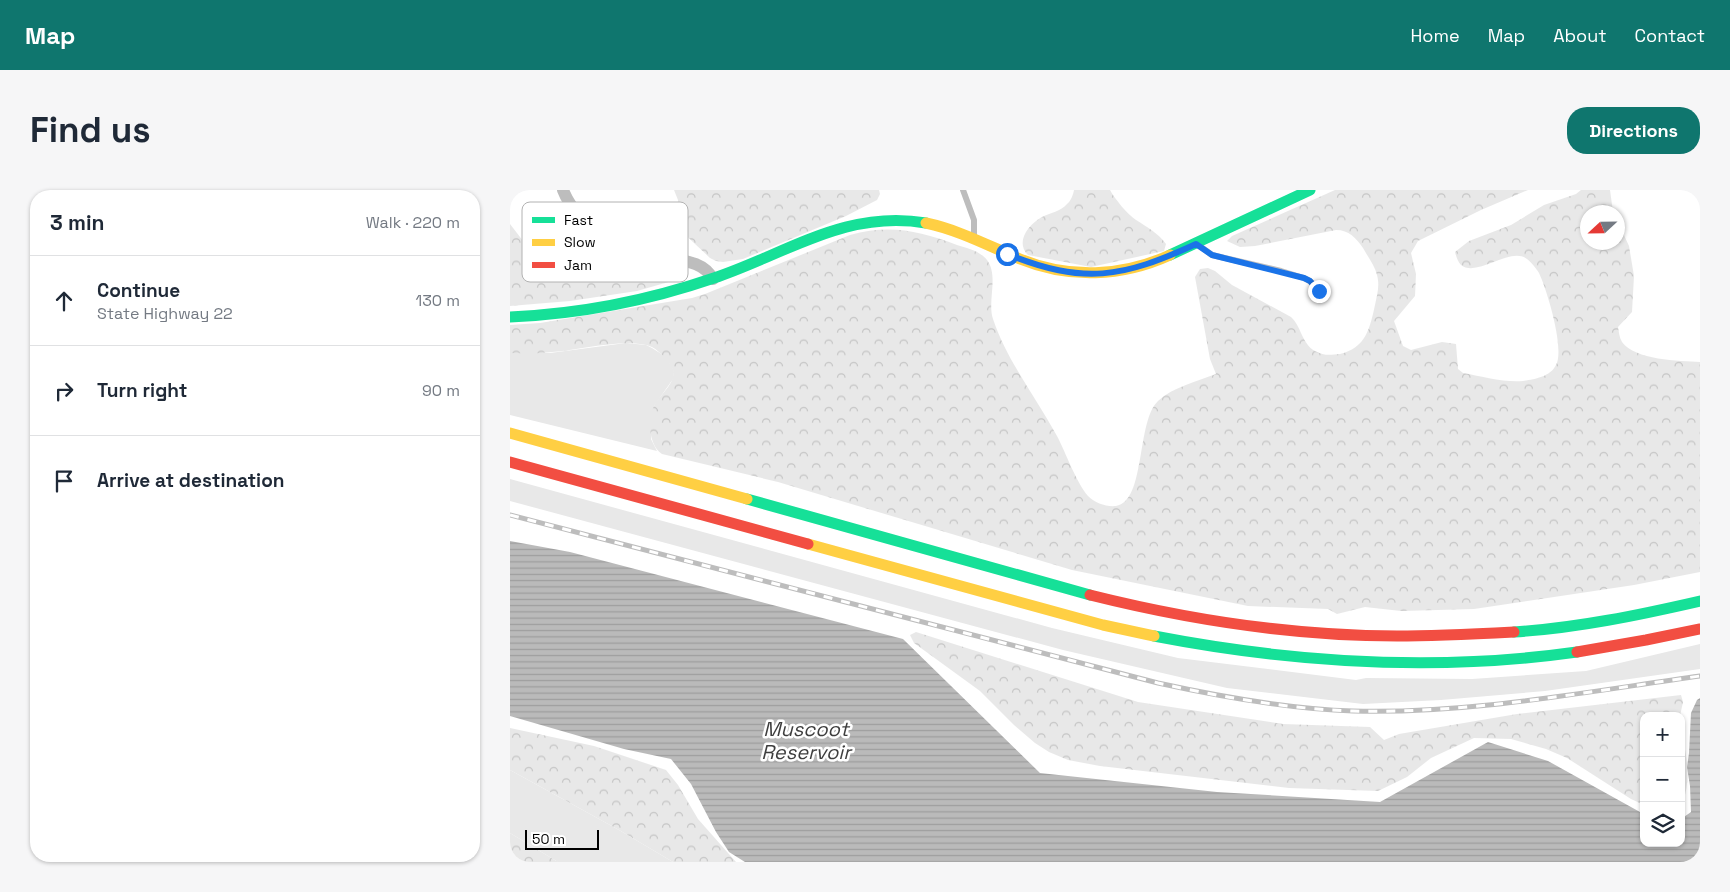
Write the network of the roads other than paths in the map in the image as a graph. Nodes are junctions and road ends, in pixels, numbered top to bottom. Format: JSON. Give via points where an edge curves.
{"nodes":[{"id":1,"x":563,"y":190,"type":"edge"},
{"id":2,"x":963,"y":190,"type":"edge"},
{"id":3,"x":1310,"y":190,"type":"edge"},
{"id":4,"x":570,"y":202,"type":"edge"},
{"id":5,"x":974,"y":239,"type":"junction"},
{"id":6,"x":1196,"y":244,"type":"junction"},
{"id":7,"x":688,"y":262,"type":"edge"},
{"id":8,"x":713,"y":280,"type":"junction"},
{"id":9,"x":1319,"y":291,"type":"dead end"},
{"id":10,"x":510,"y":317,"type":"edge"},
{"id":11,"x":510,"y":434,"type":"edge"},
{"id":12,"x":510,"y":462,"type":"edge"},
{"id":13,"x":1700,"y":601,"type":"edge"},
{"id":14,"x":1700,"y":630,"type":"edge"}],
"edges":[{"from":1,"to":4,"type":"street"},
{"from":2,"to":5,"type":"lane","via":[[974,220]]},
{"from":3,"to":6,"type":"main road"},
{"from":5,"to":6,"type":"main road","via":[[1044,268],[1090,274],[1141,267]]},
{"from":5,"to":8,"type":"main road","via":[[951,229],[917,221],[864,222],[830,232]]},
{"from":6,"to":9,"type":"lane","via":[[1212,255],[1304,278]]},
{"from":7,"to":8,"type":"street","via":[[709,272]]},
{"from":8,"to":10,"type":"main road","via":[[612,307]]},
{"from":11,"to":13,"type":"main road","via":[[1056,585],[1215,621],[1321,633],[1428,636],[1534,630],[1641,614]]},
{"from":12,"to":14,"type":"main road","via":[[1102,626],[1211,648],[1319,660],[1447,663],[1536,657]]}]}
